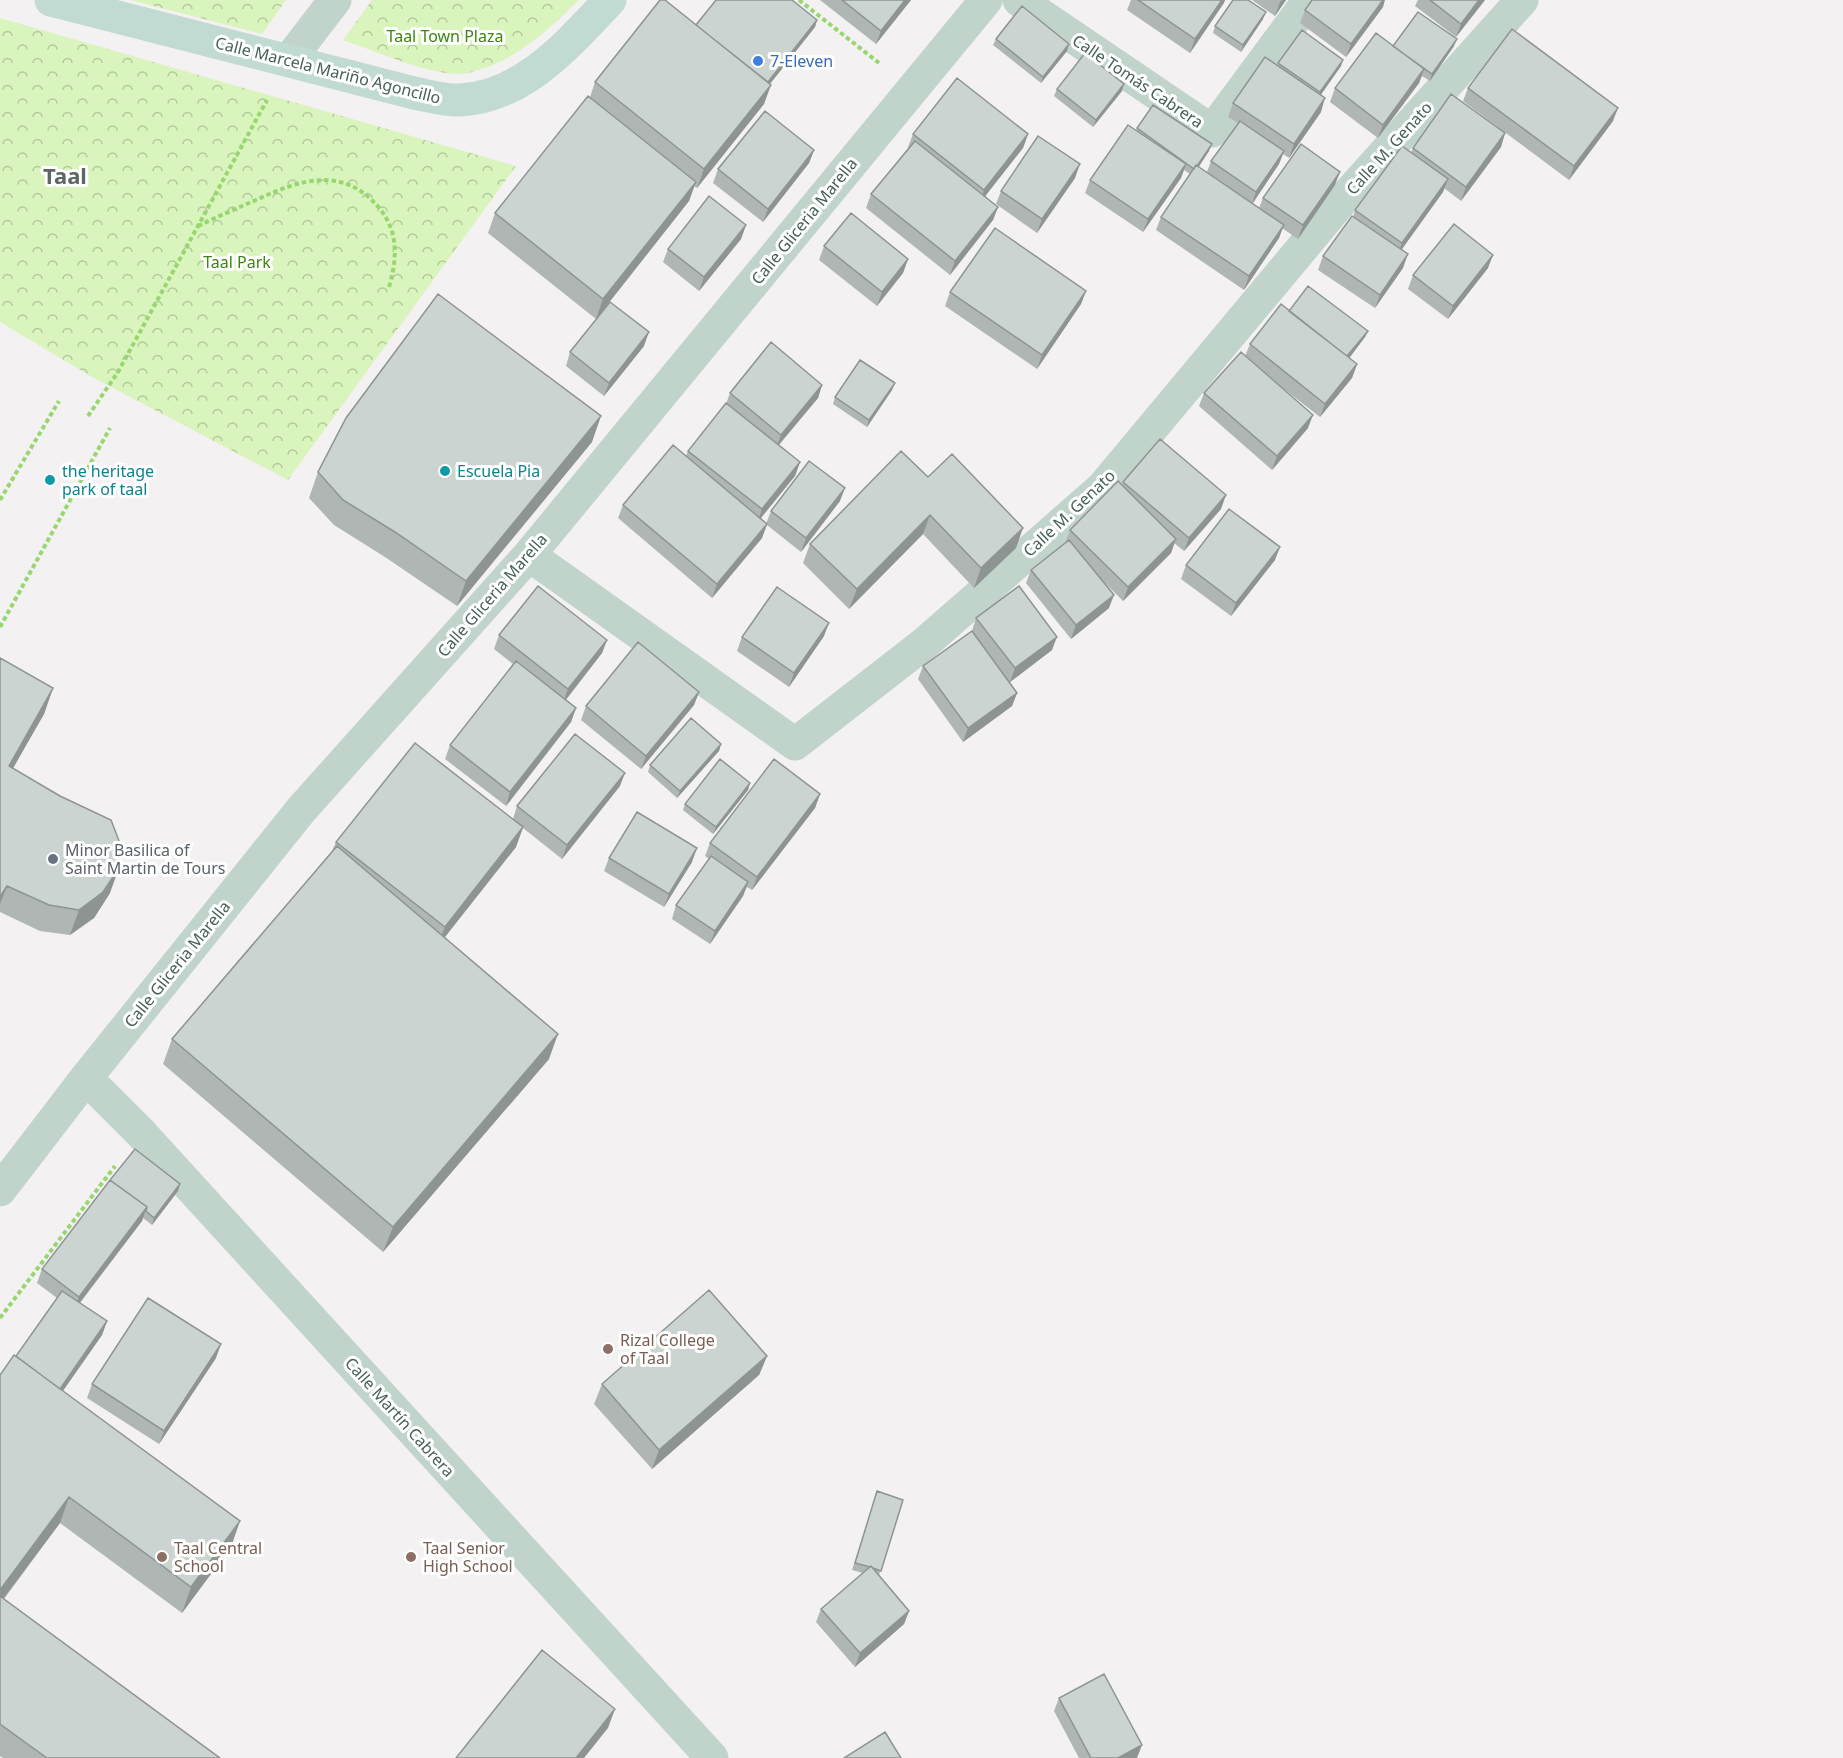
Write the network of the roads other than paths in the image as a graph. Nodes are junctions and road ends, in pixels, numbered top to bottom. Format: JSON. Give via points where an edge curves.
{"nodes":[{"id":1,"x":51,"y":0,"type":"edge"},
{"id":2,"x":335,"y":0,"type":"edge"},
{"id":3,"x":610,"y":0,"type":"edge"},
{"id":4,"x":986,"y":0,"type":"edge"},
{"id":5,"x":1019,"y":0,"type":"edge"},
{"id":6,"x":1308,"y":0,"type":"edge"},
{"id":7,"x":1522,"y":0,"type":"edge"},
{"id":8,"x":289,"y":60,"type":"junction"},
{"id":9,"x":529,"y":555,"type":"junction"},
{"id":10,"x":86,"y":1078,"type":"junction"},
{"id":11,"x":0,"y":1190,"type":"edge"},
{"id":12,"x":712,"y":1758,"type":"edge"}],
"edges":[{"from":1,"to":8,"type":"main road","name":"Calle Marcela Mariño Agoncillo"},
{"from":2,"to":8,"type":"street"},
{"from":3,"to":8,"type":"main road","name":"Calle Marcela Mariño Agoncillo","via":[[566,47],[530,76],[494,95],[459,100],[414,93]]},
{"from":4,"to":9,"type":"street","name":"Calle Gliceria Marella"},
{"from":5,"to":6,"type":"street","name":"Calle Tomás Cabrera","via":[[1212,131]]},
{"from":7,"to":9,"type":"street","name":"Calle M. Genato","via":[[1339,204],[1102,488],[925,643],[795,744]]},
{"from":9,"to":10,"type":"street","name":"Calle Gliceria Marella","via":[[301,810]]},
{"from":10,"to":11,"type":"street","name":"Calle Gliceria Marella"},
{"from":10,"to":12,"type":"street","name":"Calle Martín Cabrera","via":[[140,1132]]}]}
